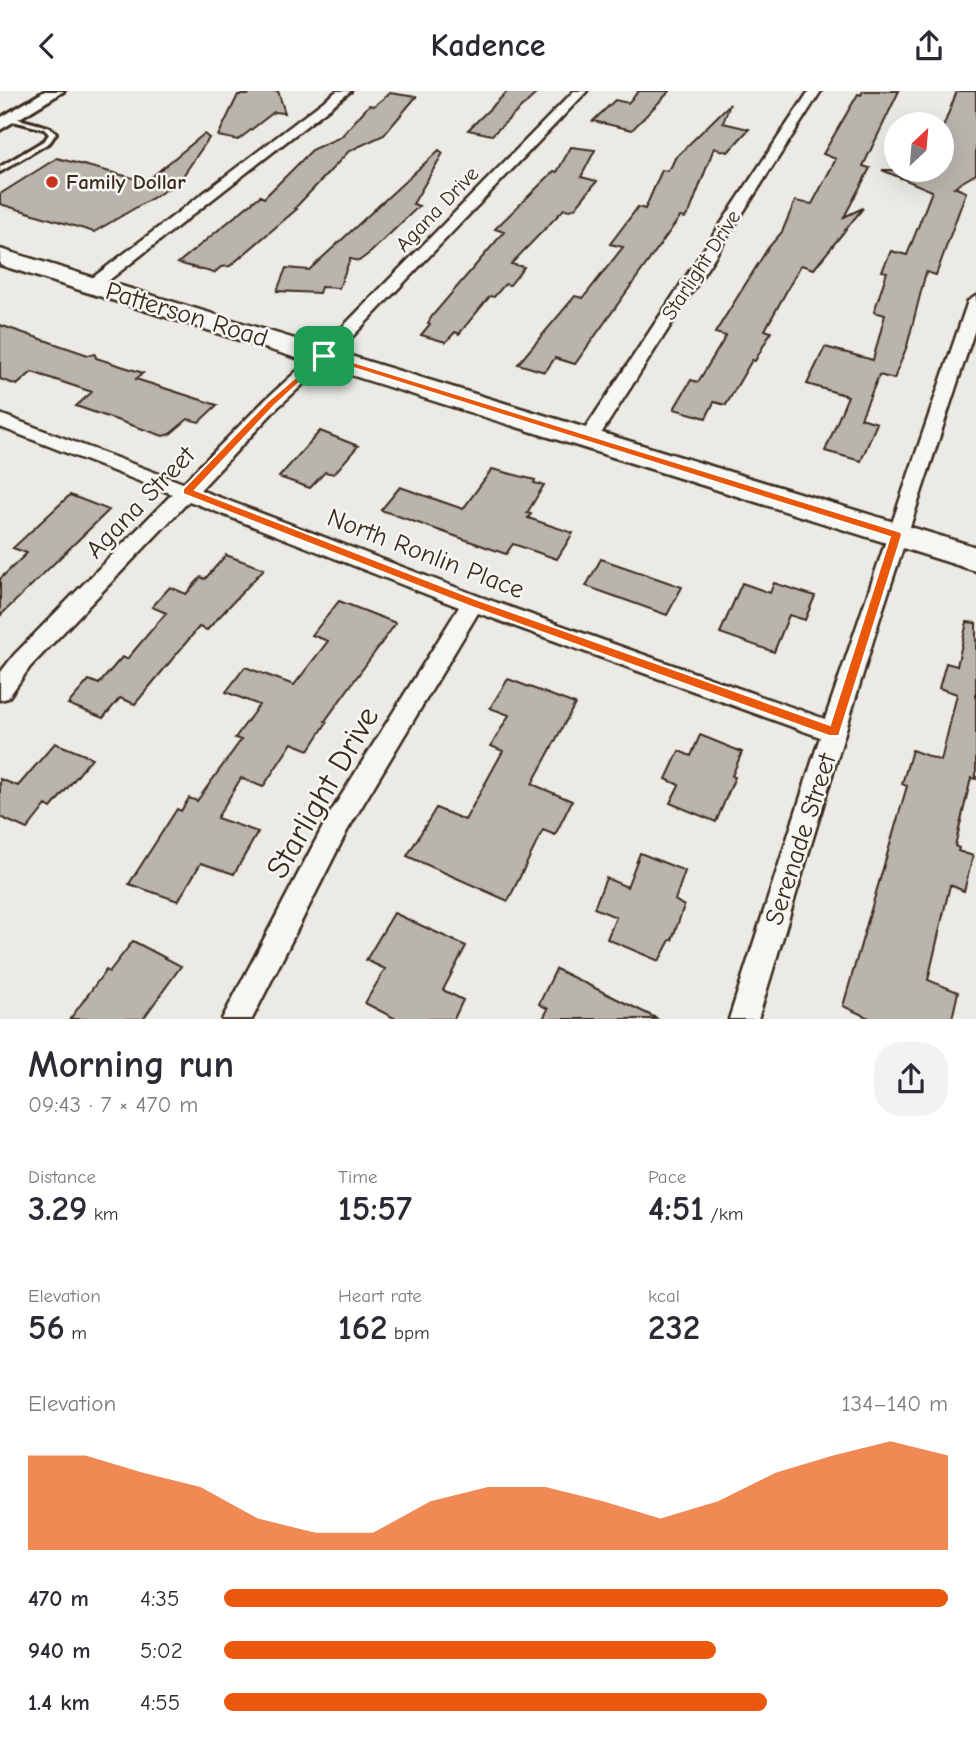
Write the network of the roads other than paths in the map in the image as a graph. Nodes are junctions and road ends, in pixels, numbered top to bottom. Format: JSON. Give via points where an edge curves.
{"nodes":[{"id":1,"x":57,"y":91,"type":"edge"},
{"id":2,"x":345,"y":91,"type":"edge"},
{"id":3,"x":581,"y":91,"type":"edge"},
{"id":4,"x":815,"y":91,"type":"edge"},
{"id":5,"x":5,"y":122,"type":"edge"},
{"id":6,"x":0,"y":170,"type":"edge"},
{"id":7,"x":0,"y":257,"type":"edge"},
{"id":8,"x":93,"y":285,"type":"junction"},
{"id":9,"x":976,"y":301,"type":"edge"},
{"id":10,"x":324,"y":356,"type":"junction"},
{"id":11,"x":0,"y":419,"type":"edge"},
{"id":12,"x":587,"y":439,"type":"junction"},
{"id":13,"x":187,"y":491,"type":"junction"},
{"id":14,"x":897,"y":535,"type":"junction"},
{"id":15,"x":976,"y":559,"type":"edge"},
{"id":16,"x":473,"y":603,"type":"junction"},
{"id":17,"x":0,"y":691,"type":"edge"},
{"id":18,"x":834,"y":732,"type":"junction"},
{"id":19,"x":236,"y":1019,"type":"edge"},
{"id":20,"x":743,"y":1019,"type":"edge"}],
"edges":[{"from":1,"to":5,"type":"street"},
{"from":2,"to":8,"type":"street"},
{"from":3,"to":10,"type":"street","name":"Agana Drive"},
{"from":4,"to":12,"type":"street","name":"Starlight Drive"},
{"from":5,"to":6,"type":"lane","via":[[46,128],[52,134]]},
{"from":7,"to":8,"type":"main road","name":"Patterson Road"},
{"from":8,"to":10,"type":"main road","name":"Patterson Road"},
{"from":9,"to":14,"type":"street","name":"Serenade Street"},
{"from":10,"to":12,"type":"main road","name":"Patterson Road"},
{"from":10,"to":13,"type":"street","name":"Agana Street"},
{"from":11,"to":13,"type":"street","name":"North Ronlin Place"},
{"from":12,"to":14,"type":"main road","name":"Patterson Road"},
{"from":13,"to":16,"type":"street","name":"North Ronlin Place"},
{"from":13,"to":17,"type":"street","name":"Agana Street","via":[[22,661]]},
{"from":14,"to":15,"type":"main road","name":"Patterson Road"},
{"from":14,"to":18,"type":"street","name":"Serenade Street"},
{"from":16,"to":18,"type":"street","name":"North Ronlin Place"},
{"from":16,"to":19,"type":"street","name":"Starlight Drive","via":[[338,823]]},
{"from":18,"to":20,"type":"street","name":"Serenade Street"}]}
